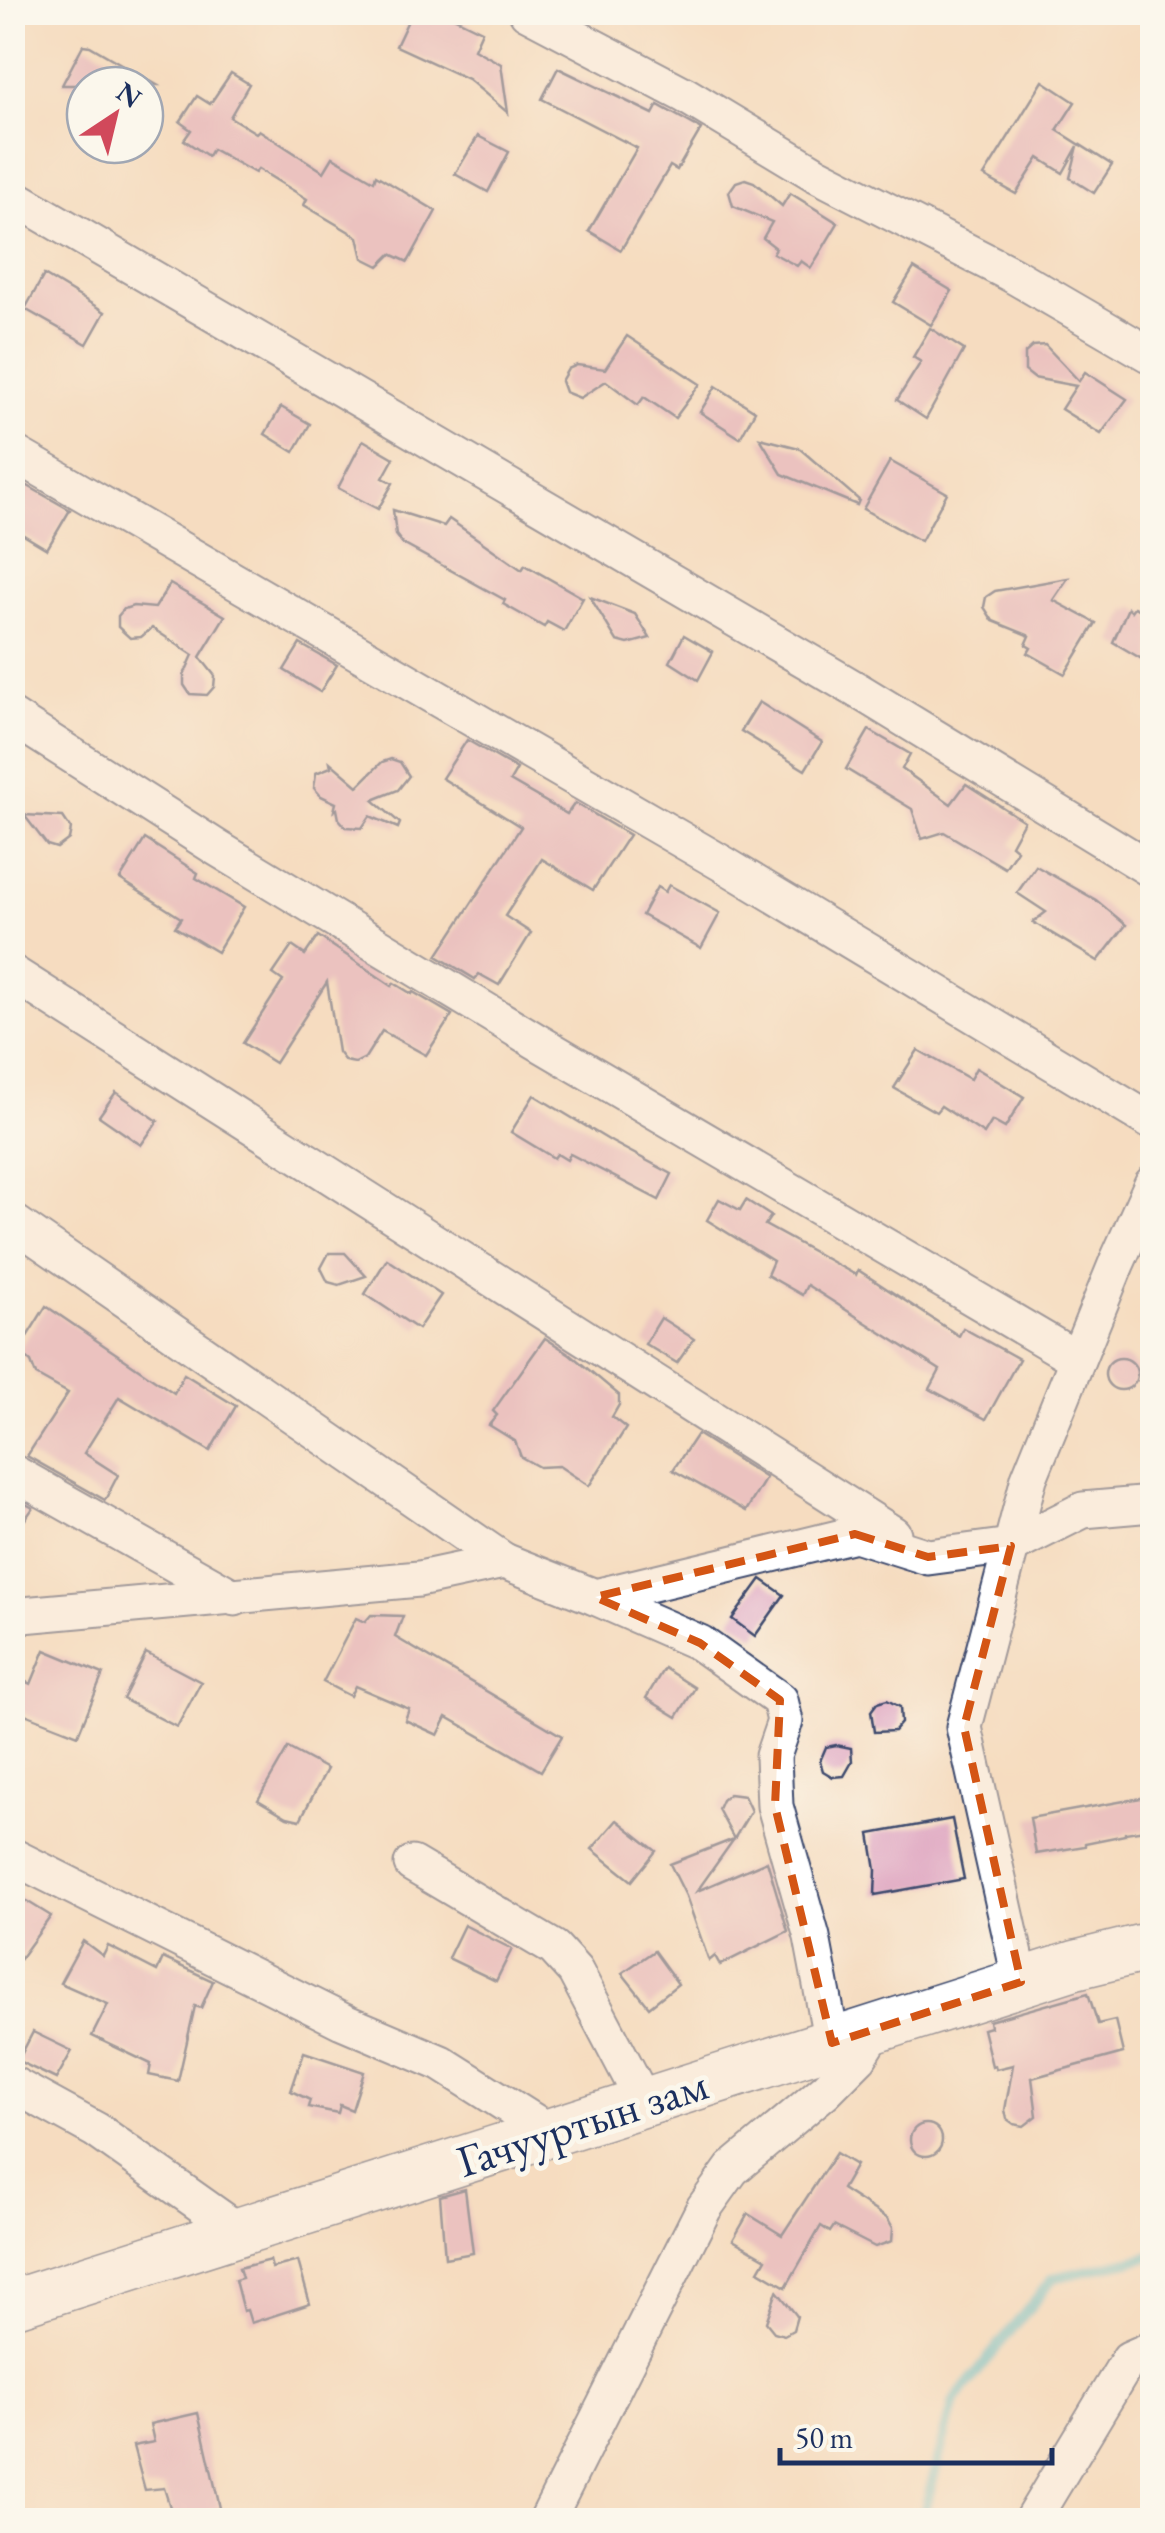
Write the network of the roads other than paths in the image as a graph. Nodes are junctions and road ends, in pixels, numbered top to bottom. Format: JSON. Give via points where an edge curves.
{"nodes":[{"id":1,"x":527,"y":12,"type":"edge"},
{"id":2,"x":12,"y":196,"type":"edge"},
{"id":3,"x":1152,"y":356,"type":"edge"},
{"id":4,"x":12,"y":452,"type":"edge"},
{"id":5,"x":12,"y":717,"type":"edge"},
{"id":6,"x":1152,"y":870,"type":"edge"},
{"id":7,"x":12,"y":973,"type":"edge"},
{"id":8,"x":1152,"y":1122,"type":"edge"},
{"id":9,"x":1152,"y":1184,"type":"edge"},
{"id":10,"x":12,"y":1221,"type":"edge"},
{"id":11,"x":1077,"y":1359,"type":"junction"},
{"id":12,"x":12,"y":1472,"type":"edge"},
{"id":13,"x":1152,"y":1504,"type":"edge"},
{"id":14,"x":1011,"y":1546,"type":"junction"},
{"id":15,"x":928,"y":1556,"type":"junction"},
{"id":16,"x":504,"y":1561,"type":"junction"},
{"id":17,"x":595,"y":1597,"type":"junction"},
{"id":18,"x":235,"y":1598,"type":"junction"},
{"id":19,"x":12,"y":1616,"type":"edge"},
{"id":20,"x":12,"y":1856,"type":"edge"},
{"id":21,"x":412,"y":1864,"type":"dead end"},
{"id":22,"x":1152,"y":1946,"type":"edge"},
{"id":23,"x":1021,"y":1982,"type":"junction"},
{"id":24,"x":877,"y":2028,"type":"junction"},
{"id":25,"x":832,"y":2042,"type":"junction"},
{"id":26,"x":12,"y":2084,"type":"edge"},
{"id":27,"x":644,"y":2102,"type":"junction"},
{"id":28,"x":550,"y":2132,"type":"junction"},
{"id":29,"x":240,"y":2232,"type":"junction"},
{"id":30,"x":12,"y":2304,"type":"edge"},
{"id":31,"x":1152,"y":2349,"type":"edge"},
{"id":32,"x":547,"y":2520,"type":"edge"},
{"id":33,"x":1032,"y":2520,"type":"edge"}],
"edges":[{"from":1,"to":3,"type":"street"},
{"from":2,"to":6,"type":"street"},
{"from":4,"to":8,"type":"street"},
{"from":5,"to":11,"type":"street","via":[[536,1041]]},
{"from":7,"to":15,"type":"street"},
{"from":9,"to":11,"type":"street"},
{"from":10,"to":16,"type":"street"},
{"from":11,"to":14,"type":"street"},
{"from":12,"to":18,"type":"street"},
{"from":13,"to":14,"type":"street","via":[[1083,1510]]},
{"from":14,"to":15,"type":"street"},
{"from":14,"to":23,"type":"street","via":[[964,1727]]},
{"from":15,"to":17,"type":"street","via":[[855,1534]]},
{"from":16,"to":17,"type":"street"},
{"from":16,"to":18,"type":"street","via":[[419,1579]]},
{"from":17,"to":25,"type":"street","via":[[700,1643],[780,1700],[785,1721],[772,1756],[775,1806],[812,1937]]},
{"from":18,"to":19,"type":"street"},
{"from":20,"to":28,"type":"street","via":[[342,2021],[441,2063]]},
{"from":21,"to":27,"type":"street","via":[[554,1948],[575,1971]]},
{"from":22,"to":23,"type":"main road","name":"Гачууртын зам"},
{"from":23,"to":24,"type":"main road","name":"Гачууртын зам"},
{"from":24,"to":25,"type":"main road","name":"Гачууртын зам"},
{"from":24,"to":32,"type":"street","via":[[826,2090],[732,2169],[704,2208]]},
{"from":25,"to":27,"type":"main road","name":"Гачууртын зам"},
{"from":26,"to":29,"type":"street","via":[[96,2130]]},
{"from":27,"to":28,"type":"main road","name":"Гачууртын зам"},
{"from":28,"to":29,"type":"main road","name":"Гачууртын зам"},
{"from":29,"to":30,"type":"main road","name":"Гачууртын зам"},
{"from":31,"to":33,"type":"street","via":[[1129,2359]]}]}
